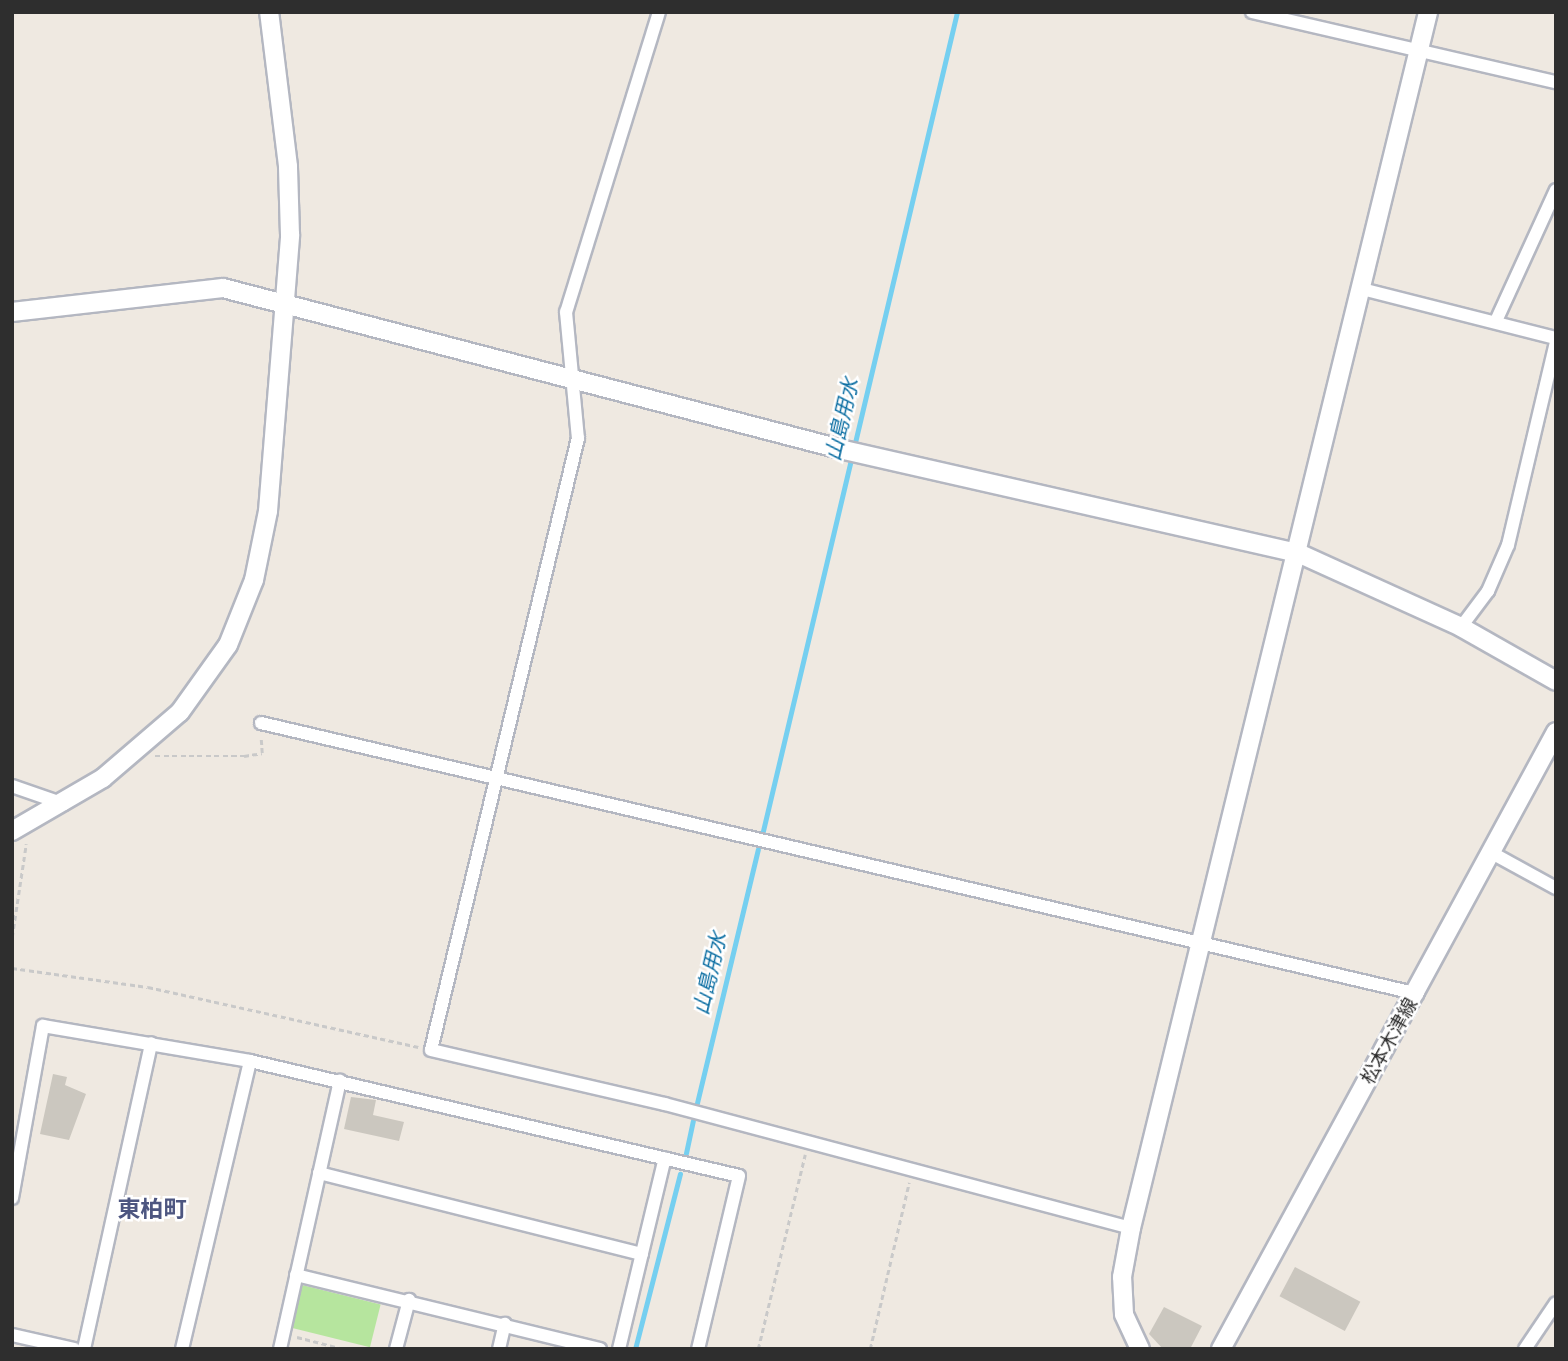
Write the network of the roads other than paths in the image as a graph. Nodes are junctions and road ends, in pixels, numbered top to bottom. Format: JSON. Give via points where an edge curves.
{"nodes":[{"id":1,"x":269,"y":12,"type":"edge"},
{"id":2,"x":659,"y":12,"type":"edge"},
{"id":3,"x":1252,"y":12,"type":"edge"},
{"id":4,"x":1428,"y":12,"type":"edge"},
{"id":5,"x":1419,"y":52,"type":"junction"},
{"id":6,"x":1556,"y":82,"type":"edge"},
{"id":7,"x":1556,"y":190,"type":"edge"},
{"id":8,"x":1362,"y":289,"type":"junction"},
{"id":9,"x":286,"y":309,"type":"junction"},
{"id":10,"x":12,"y":312,"type":"edge"},
{"id":11,"x":1496,"y":321,"type":"junction"},
{"id":12,"x":1556,"y":340,"type":"edge"},
{"id":13,"x":573,"y":382,"type":"junction"},
{"id":14,"x":1298,"y":553,"type":"junction"},
{"id":15,"x":1461,"y":627,"type":"junction"},
{"id":16,"x":1556,"y":681,"type":"edge"},
{"id":17,"x":261,"y":723,"type":"road end"},
{"id":18,"x":1556,"y":732,"type":"edge"},
{"id":19,"x":496,"y":776,"type":"junction"},
{"id":20,"x":12,"y":786,"type":"edge"},
{"id":21,"x":64,"y":804,"type":"junction"},
{"id":22,"x":17,"y":828,"type":"edge"},
{"id":23,"x":1492,"y":853,"type":"junction"},
{"id":24,"x":1556,"y":888,"type":"edge"},
{"id":25,"x":1200,"y":947,"type":"junction"},
{"id":26,"x":1418,"y":994,"type":"junction"},
{"id":27,"x":151,"y":1044,"type":"junction"},
{"id":28,"x":250,"y":1061,"type":"junction"},
{"id":29,"x":340,"y":1081,"type":"junction"},
{"id":30,"x":665,"y":1158,"type":"junction"},
{"id":31,"x":319,"y":1173,"type":"junction"},
{"id":32,"x":12,"y":1198,"type":"edge"},
{"id":33,"x":1131,"y":1228,"type":"junction"},
{"id":34,"x":642,"y":1254,"type":"junction"},
{"id":35,"x":296,"y":1275,"type":"junction"},
{"id":36,"x":409,"y":1300,"type":"junction"},
{"id":37,"x":1556,"y":1303,"type":"edge"},
{"id":38,"x":505,"y":1324,"type":"junction"},
{"id":39,"x":12,"y":1335,"type":"edge"},
{"id":40,"x":74,"y":1349,"type":"edge"},
{"id":41,"x":84,"y":1349,"type":"edge"},
{"id":42,"x":183,"y":1349,"type":"edge"},
{"id":43,"x":280,"y":1349,"type":"edge"},
{"id":44,"x":396,"y":1349,"type":"edge"},
{"id":45,"x":499,"y":1349,"type":"edge"},
{"id":46,"x":600,"y":1349,"type":"edge"},
{"id":47,"x":619,"y":1349,"type":"edge"},
{"id":48,"x":698,"y":1349,"type":"edge"},
{"id":49,"x":1140,"y":1349,"type":"edge"},
{"id":50,"x":1221,"y":1349,"type":"edge"},
{"id":51,"x":1525,"y":1349,"type":"edge"}],
"edges":[{"from":1,"to":9,"type":"street","via":[[288,166]]},
{"from":2,"to":13,"type":"street","via":[[566,312]]},
{"from":3,"to":5,"type":"street"},
{"from":4,"to":5,"type":"street"},
{"from":5,"to":6,"type":"street"},
{"from":5,"to":8,"type":"street"},
{"from":7,"to":11,"type":"street"},
{"from":8,"to":11,"type":"street"},
{"from":8,"to":14,"type":"street"},
{"from":9,"to":10,"type":"street","via":[[223,288]]},
{"from":9,"to":13,"type":"street"},
{"from":9,"to":21,"type":"street","via":[[268,511],[254,580],[211,674],[134,756]]},
{"from":11,"to":12,"type":"street"},
{"from":12,"to":15,"type":"street","via":[[1508,545],[1488,591]]},
{"from":13,"to":14,"type":"street","via":[[852,452]]},
{"from":13,"to":19,"type":"street","via":[[578,438]]},
{"from":14,"to":15,"type":"street"},
{"from":14,"to":25,"type":"street"},
{"from":15,"to":16,"type":"street"},
{"from":17,"to":19,"type":"street"},
{"from":18,"to":23,"type":"street","name":"松本木津線"},
{"from":19,"to":25,"type":"street"},
{"from":19,"to":33,"type":"street","via":[[431,1050],[808,1142]]},
{"from":20,"to":21,"type":"street"},
{"from":21,"to":22,"type":"street"},
{"from":23,"to":24,"type":"street"},
{"from":23,"to":26,"type":"street","name":"松本木津線"},
{"from":25,"to":26,"type":"street"},
{"from":25,"to":33,"type":"street"},
{"from":26,"to":50,"type":"street","name":"松本木津線"},
{"from":27,"to":28,"type":"street"},
{"from":27,"to":32,"type":"street","via":[[43,1026]]},
{"from":27,"to":41,"type":"street"},
{"from":28,"to":29,"type":"street"},
{"from":28,"to":42,"type":"street"},
{"from":29,"to":30,"type":"street"},
{"from":29,"to":31,"type":"street"},
{"from":30,"to":34,"type":"street"},
{"from":30,"to":48,"type":"street","via":[[739,1176]]},
{"from":31,"to":34,"type":"street"},
{"from":31,"to":35,"type":"street"},
{"from":33,"to":49,"type":"street","via":[[1122,1277],[1124,1314]]},
{"from":34,"to":47,"type":"street"},
{"from":35,"to":36,"type":"street"},
{"from":35,"to":43,"type":"street"},
{"from":36,"to":38,"type":"street"},
{"from":36,"to":44,"type":"street"},
{"from":37,"to":51,"type":"street"},
{"from":38,"to":45,"type":"street"},
{"from":38,"to":46,"type":"street"},
{"from":39,"to":40,"type":"street"}]}
